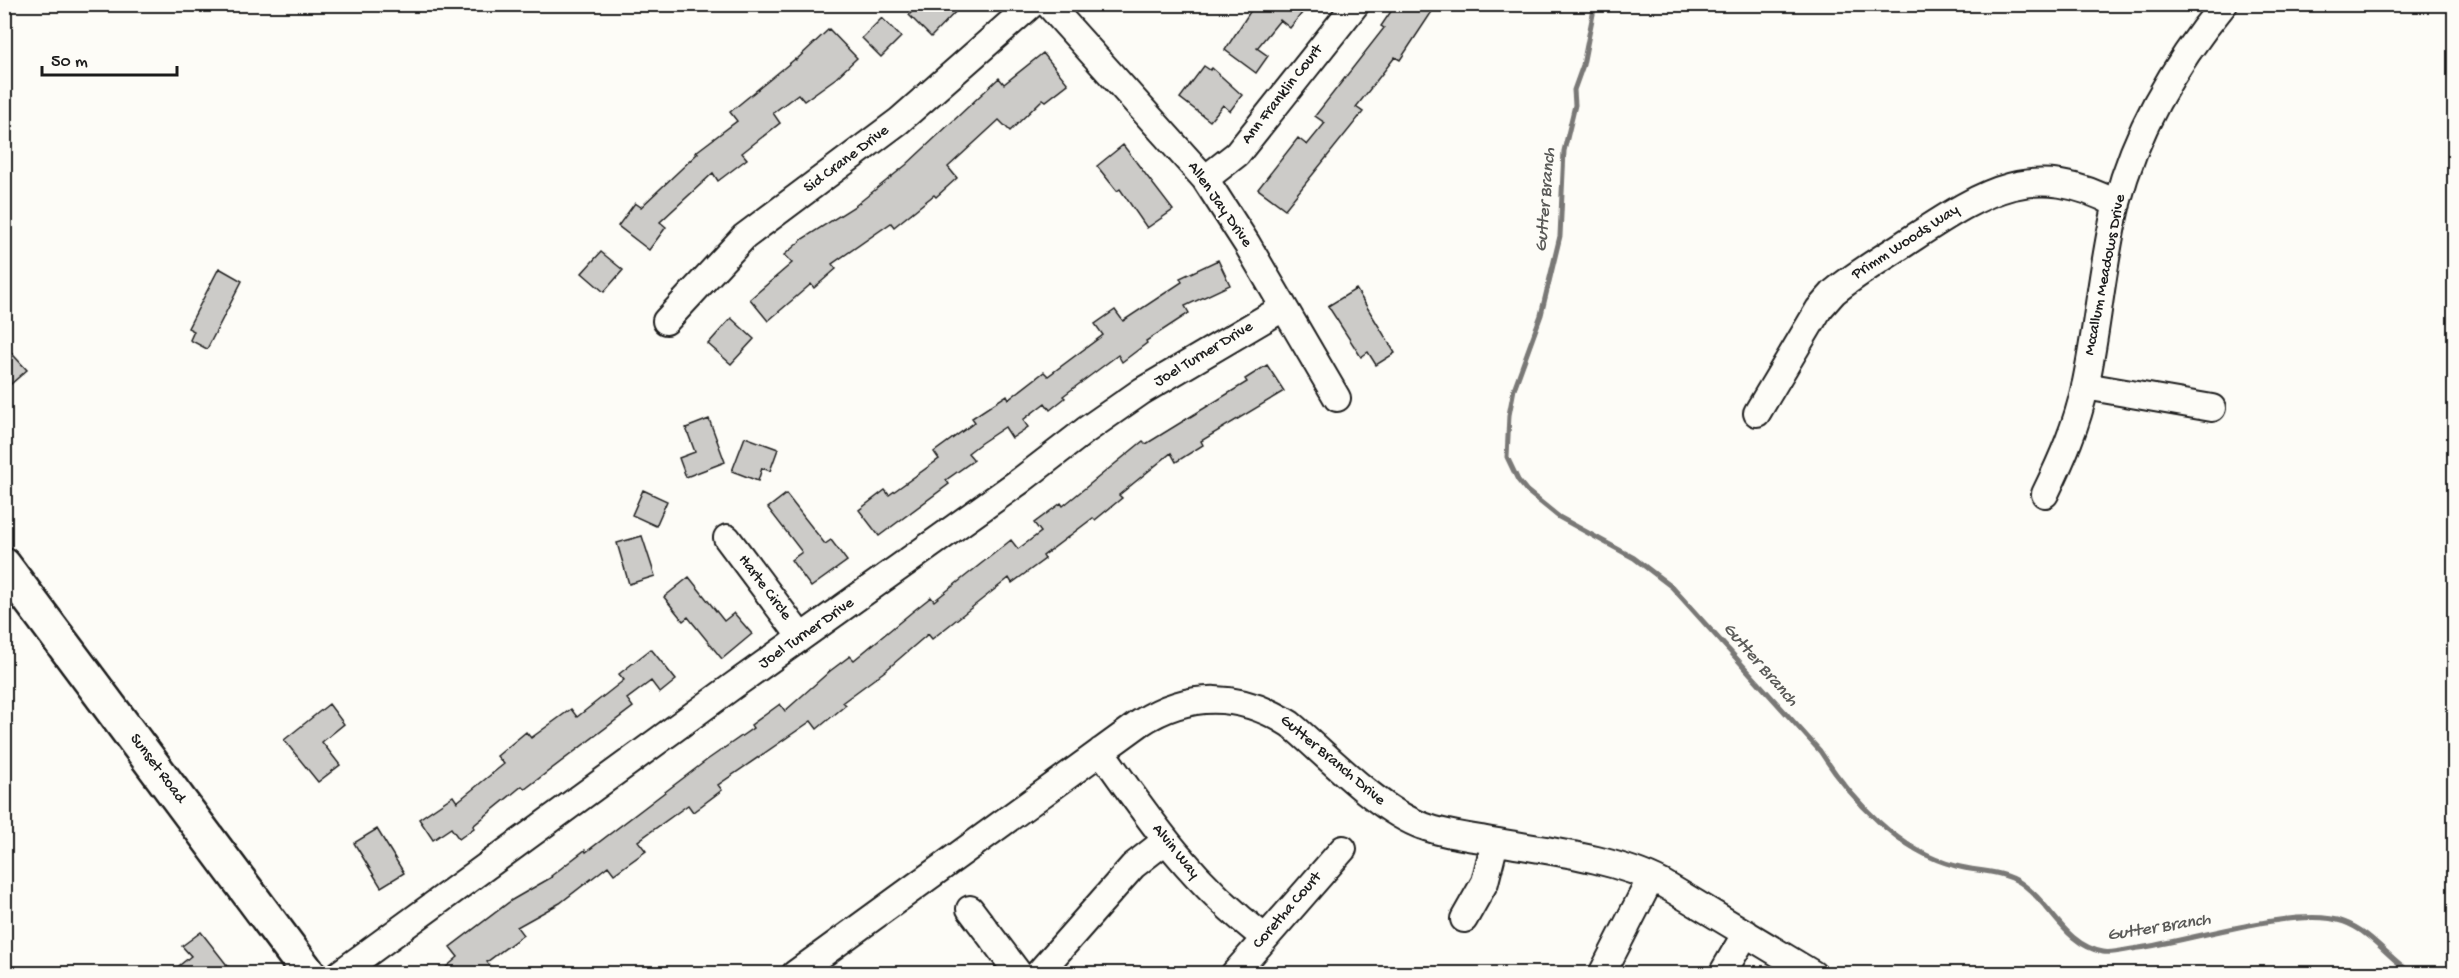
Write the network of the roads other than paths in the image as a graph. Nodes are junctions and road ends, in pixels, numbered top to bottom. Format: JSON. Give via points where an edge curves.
{"nodes":[{"id":1,"x":1032,"y":4,"type":"edge"},
{"id":2,"x":1048,"y":4,"type":"edge"},
{"id":3,"x":1356,"y":4,"type":"edge"},
{"id":4,"x":2224,"y":4,"type":"edge"},
{"id":5,"x":1204,"y":179,"type":"junction"},
{"id":6,"x":2117,"y":204,"type":"junction"},
{"id":7,"x":1283,"y":308,"type":"junction"},
{"id":8,"x":666,"y":321,"type":"dead end"},
{"id":9,"x":2085,"y":386,"type":"junction"},
{"id":10,"x":1337,"y":398,"type":"dead end"},
{"id":11,"x":2212,"y":408,"type":"dead end"},
{"id":12,"x":1758,"y":413,"type":"dead end"},
{"id":13,"x":2045,"y":494,"type":"dead end"},
{"id":14,"x":727,"y":538,"type":"dead end"},
{"id":15,"x":4,"y":564,"type":"edge"},
{"id":16,"x":801,"y":638,"type":"junction"},
{"id":17,"x":1101,"y":751,"type":"junction"},
{"id":18,"x":1165,"y":841,"type":"junction"},
{"id":19,"x":1495,"y":842,"type":"junction"},
{"id":20,"x":1343,"y":849,"type":"dead end"},
{"id":21,"x":1651,"y":878,"type":"junction"},
{"id":22,"x":970,"y":909,"type":"dead end"},
{"id":23,"x":1464,"y":919,"type":"dead end"},
{"id":24,"x":1746,"y":933,"type":"junction"},
{"id":25,"x":1265,"y":938,"type":"junction"},
{"id":26,"x":309,"y":974,"type":"edge"},
{"id":27,"x":339,"y":974,"type":"edge"},
{"id":28,"x":795,"y":974,"type":"edge"},
{"id":29,"x":1019,"y":974,"type":"edge"},
{"id":30,"x":1038,"y":974,"type":"edge"},
{"id":31,"x":1234,"y":974,"type":"edge"},
{"id":32,"x":1602,"y":974,"type":"edge"},
{"id":33,"x":1722,"y":974,"type":"edge"},
{"id":34,"x":1814,"y":974,"type":"edge"}],
"edges":[{"from":1,"to":8,"type":"street","name":"Sid Crane Drive","via":[[899,121],[744,237]]},
{"from":2,"to":5,"type":"street","name":"Allen Jay Drive"},
{"from":3,"to":5,"type":"street","name":"Ann Franklin Court","via":[[1237,154]]},
{"from":4,"to":6,"type":"street","name":"Mccallum Meadows Drive","via":[[2158,101]]},
{"from":5,"to":7,"type":"street","name":"Allen Jay Drive"},
{"from":6,"to":9,"type":"street","name":"Mccallum Meadows Drive"},
{"from":6,"to":12,"type":"street","name":"Primm Woods Way","via":[[2087,190],[2055,183],[2022,184],[1976,198],[1834,292]]},
{"from":7,"to":10,"type":"street","name":"Allen Jay Drive"},
{"from":7,"to":16,"type":"street","name":"Joel Turner Drive","via":[[1133,398]]},
{"from":9,"to":11,"type":"street"},
{"from":9,"to":13,"type":"street","name":"Mccallum Meadows Drive","via":[[2071,436]]},
{"from":14,"to":16,"type":"street","name":"Harte Circle"},
{"from":15,"to":26,"type":"main road","name":"Sunset Road"},
{"from":16,"to":27,"type":"street","name":"Joel Turner Drive"},
{"from":17,"to":18,"type":"street","name":"Alvin Way"},
{"from":17,"to":19,"type":"street","name":"Gutter Branch Drive","via":[[1168,707],[1215,699],[1247,703],[1290,724],[1408,820],[1439,831]]},
{"from":17,"to":28,"type":"street","name":"Gutter Branch Drive"},
{"from":18,"to":25,"type":"street","name":"Alvin Way","via":[[1201,884]]},
{"from":18,"to":30,"type":"street","via":[[1133,866]]},
{"from":19,"to":21,"type":"street","name":"Gutter Branch Drive","via":[[1608,864]]},
{"from":19,"to":23,"type":"street","via":[[1485,882]]},
{"from":20,"to":25,"type":"street","name":"Coretha Court"},
{"from":21,"to":24,"type":"street","name":"Gutter Branch Drive"},
{"from":21,"to":32,"type":"street"},
{"from":22,"to":29,"type":"street"},
{"from":24,"to":33,"type":"street"},
{"from":24,"to":34,"type":"street","name":"Gutter Branch Drive"},
{"from":25,"to":31,"type":"street","name":"Coretha Court"}]}
